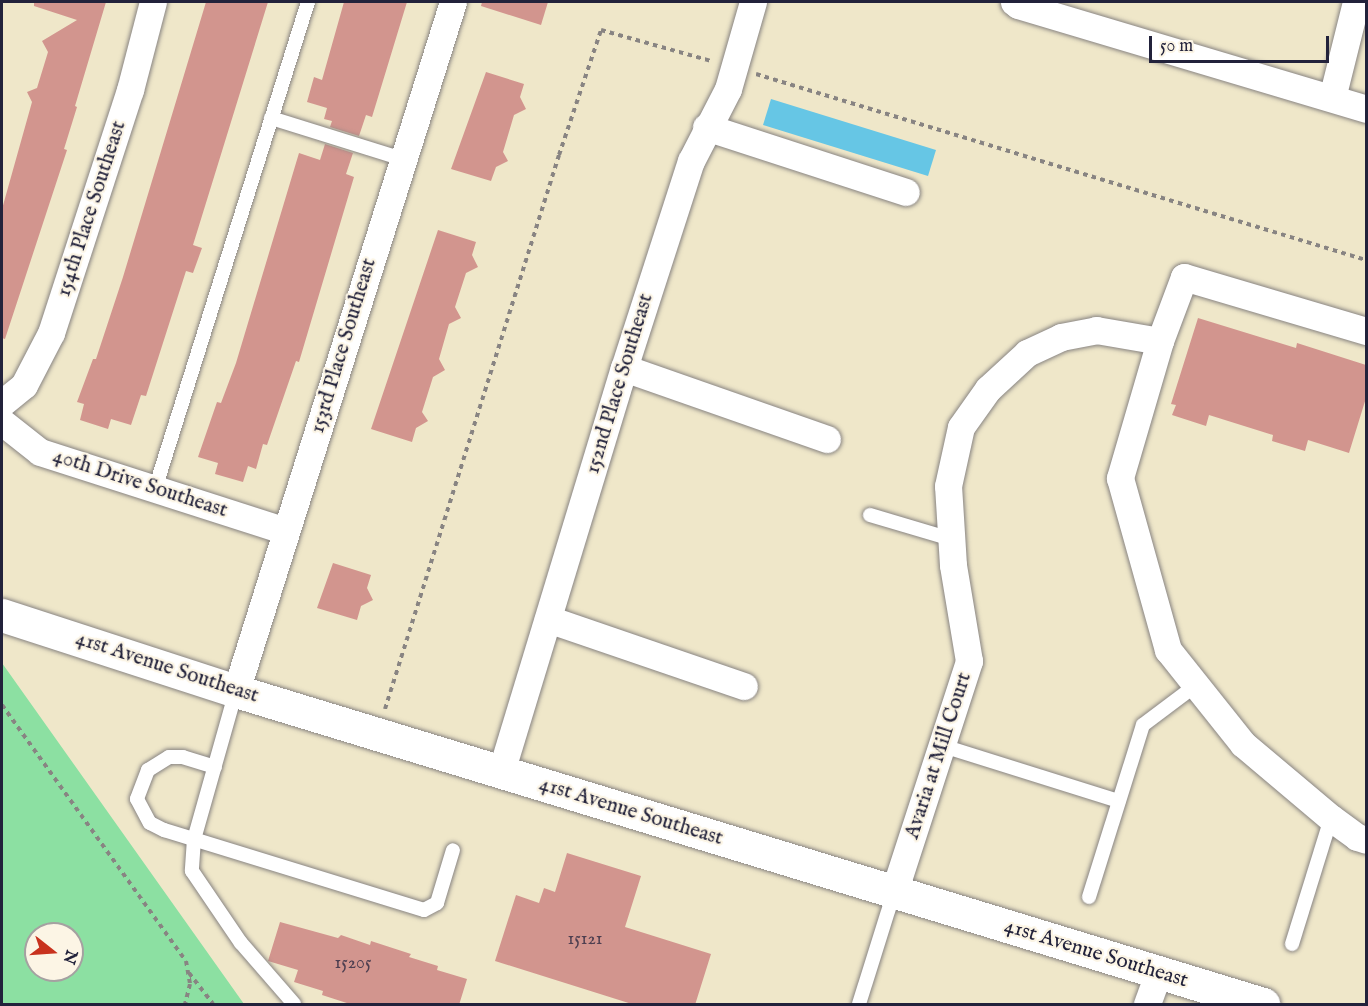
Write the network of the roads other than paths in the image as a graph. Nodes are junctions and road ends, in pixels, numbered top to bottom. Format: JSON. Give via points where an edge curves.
{"nodes":[{"id":1,"x":153,"y":2,"type":"edge"},
{"id":2,"x":308,"y":2,"type":"edge"},
{"id":3,"x":453,"y":2,"type":"edge"},
{"id":4,"x":753,"y":2,"type":"edge"},
{"id":5,"x":1014,"y":2,"type":"edge"},
{"id":6,"x":1356,"y":2,"type":"edge"},
{"id":7,"x":1332,"y":98,"type":"junction"},
{"id":8,"x":1366,"y":109,"type":"edge"},
{"id":9,"x":272,"y":118,"type":"junction"},
{"id":10,"x":706,"y":127,"type":"junction"},
{"id":11,"x":403,"y":159,"type":"junction"},
{"id":12,"x":906,"y":192,"type":"dead end"},
{"id":13,"x":1366,"y":331,"type":"edge"},
{"id":14,"x":1160,"y":341,"type":"junction"},
{"id":15,"x":624,"y":368,"type":"junction"},
{"id":16,"x":2,"y":403,"type":"edge"},
{"id":17,"x":2,"y":422,"type":"edge"},
{"id":18,"x":827,"y":439,"type":"dead end"},
{"id":19,"x":155,"y":489,"type":"junction"},
{"id":20,"x":870,"y":514,"type":"dead end"},
{"id":21,"x":286,"y":531,"type":"junction"},
{"id":22,"x":951,"y":539,"type":"junction"},
{"id":23,"x":2,"y":615,"type":"edge"},
{"id":24,"x":548,"y":619,"type":"junction"},
{"id":25,"x":1196,"y":685,"type":"junction"},
{"id":26,"x":744,"y":686,"type":"dead end"},
{"id":27,"x":236,"y":691,"type":"junction"},
{"id":28,"x":943,"y":746,"type":"junction"},
{"id":29,"x":215,"y":767,"type":"junction"},
{"id":30,"x":501,"y":772,"type":"junction"},
{"id":31,"x":1119,"y":801,"type":"junction"},
{"id":32,"x":1331,"y":818,"type":"junction"},
{"id":33,"x":194,"y":839,"type":"junction"},
{"id":34,"x":1366,"y":840,"type":"edge"},
{"id":35,"x":453,"y":850,"type":"dead end"},
{"id":36,"x":894,"y":892,"type":"junction"},
{"id":37,"x":1089,"y":897,"type":"dead end"},
{"id":38,"x":1292,"y":944,"type":"dead end"},
{"id":39,"x":1158,"y":973,"type":"junction"},
{"id":40,"x":294,"y":1005,"type":"edge"},
{"id":41,"x":859,"y":1005,"type":"edge"},
{"id":42,"x":1147,"y":1005,"type":"edge"},
{"id":43,"x":1263,"y":1005,"type":"edge"}],
"edges":[{"from":1,"to":16,"type":"street","name":"154th Place Southeast","via":[[130,90],[51,333],[24,385]]},
{"from":2,"to":9,"type":"lane"},
{"from":3,"to":11,"type":"street","name":"153rd Place Southeast"},
{"from":4,"to":10,"type":"street","name":"152nd Place Southeast","via":[[728,89]]},
{"from":5,"to":7,"type":"street"},
{"from":6,"to":7,"type":"street"},
{"from":7,"to":8,"type":"street"},
{"from":9,"to":11,"type":"lane"},
{"from":9,"to":19,"type":"lane"},
{"from":10,"to":12,"type":"street"},
{"from":10,"to":15,"type":"street","name":"152nd Place Southeast","via":[[691,161]]},
{"from":11,"to":21,"type":"street","name":"153rd Place Southeast"},
{"from":13,"to":14,"type":"street","via":[[1184,277]]},
{"from":14,"to":22,"type":"street","name":"Avaria at Mill Court","via":[[1096,330],[1061,337],[1027,353],[988,389],[962,427],[948,486]]},
{"from":14,"to":25,"type":"street","via":[[1120,478],[1168,650]]},
{"from":15,"to":18,"type":"street"},
{"from":15,"to":24,"type":"street","name":"152nd Place Southeast"},
{"from":17,"to":19,"type":"street","name":"40th Drive Southeast","via":[[40,452]]},
{"from":19,"to":21,"type":"street","name":"40th Drive Southeast"},
{"from":20,"to":22,"type":"lane"},
{"from":21,"to":27,"type":"street","name":"153rd Place Southeast"},
{"from":22,"to":28,"type":"street","name":"Avaria at Mill Court","via":[[969,661]]},
{"from":23,"to":27,"type":"street","name":"41st Avenue Southeast"},
{"from":24,"to":26,"type":"street"},
{"from":24,"to":30,"type":"street","name":"152nd Place Southeast"},
{"from":25,"to":31,"type":"lane","via":[[1143,725]]},
{"from":25,"to":32,"type":"street","via":[[1243,744]]},
{"from":27,"to":29,"type":"lane"},
{"from":27,"to":30,"type":"street","name":"41st Avenue Southeast"},
{"from":28,"to":31,"type":"lane"},
{"from":28,"to":36,"type":"street","name":"Avaria at Mill Court"},
{"from":29,"to":33,"type":"lane"},
{"from":29,"to":33,"type":"lane","via":[[183,757],[169,758],[148,770],[141,782],[137,799],[150,822]]},
{"from":30,"to":36,"type":"street","name":"41st Avenue Southeast"},
{"from":31,"to":37,"type":"lane"},
{"from":32,"to":34,"type":"street"},
{"from":32,"to":38,"type":"lane"},
{"from":33,"to":35,"type":"lane","via":[[424,910],[437,903]]},
{"from":33,"to":40,"type":"lane","via":[[192,871],[241,944]]},
{"from":36,"to":39,"type":"street","name":"41st Avenue Southeast"},
{"from":36,"to":41,"type":"lane"},
{"from":39,"to":42,"type":"street"},
{"from":39,"to":43,"type":"street","name":"41st Avenue Southeast"}]}
